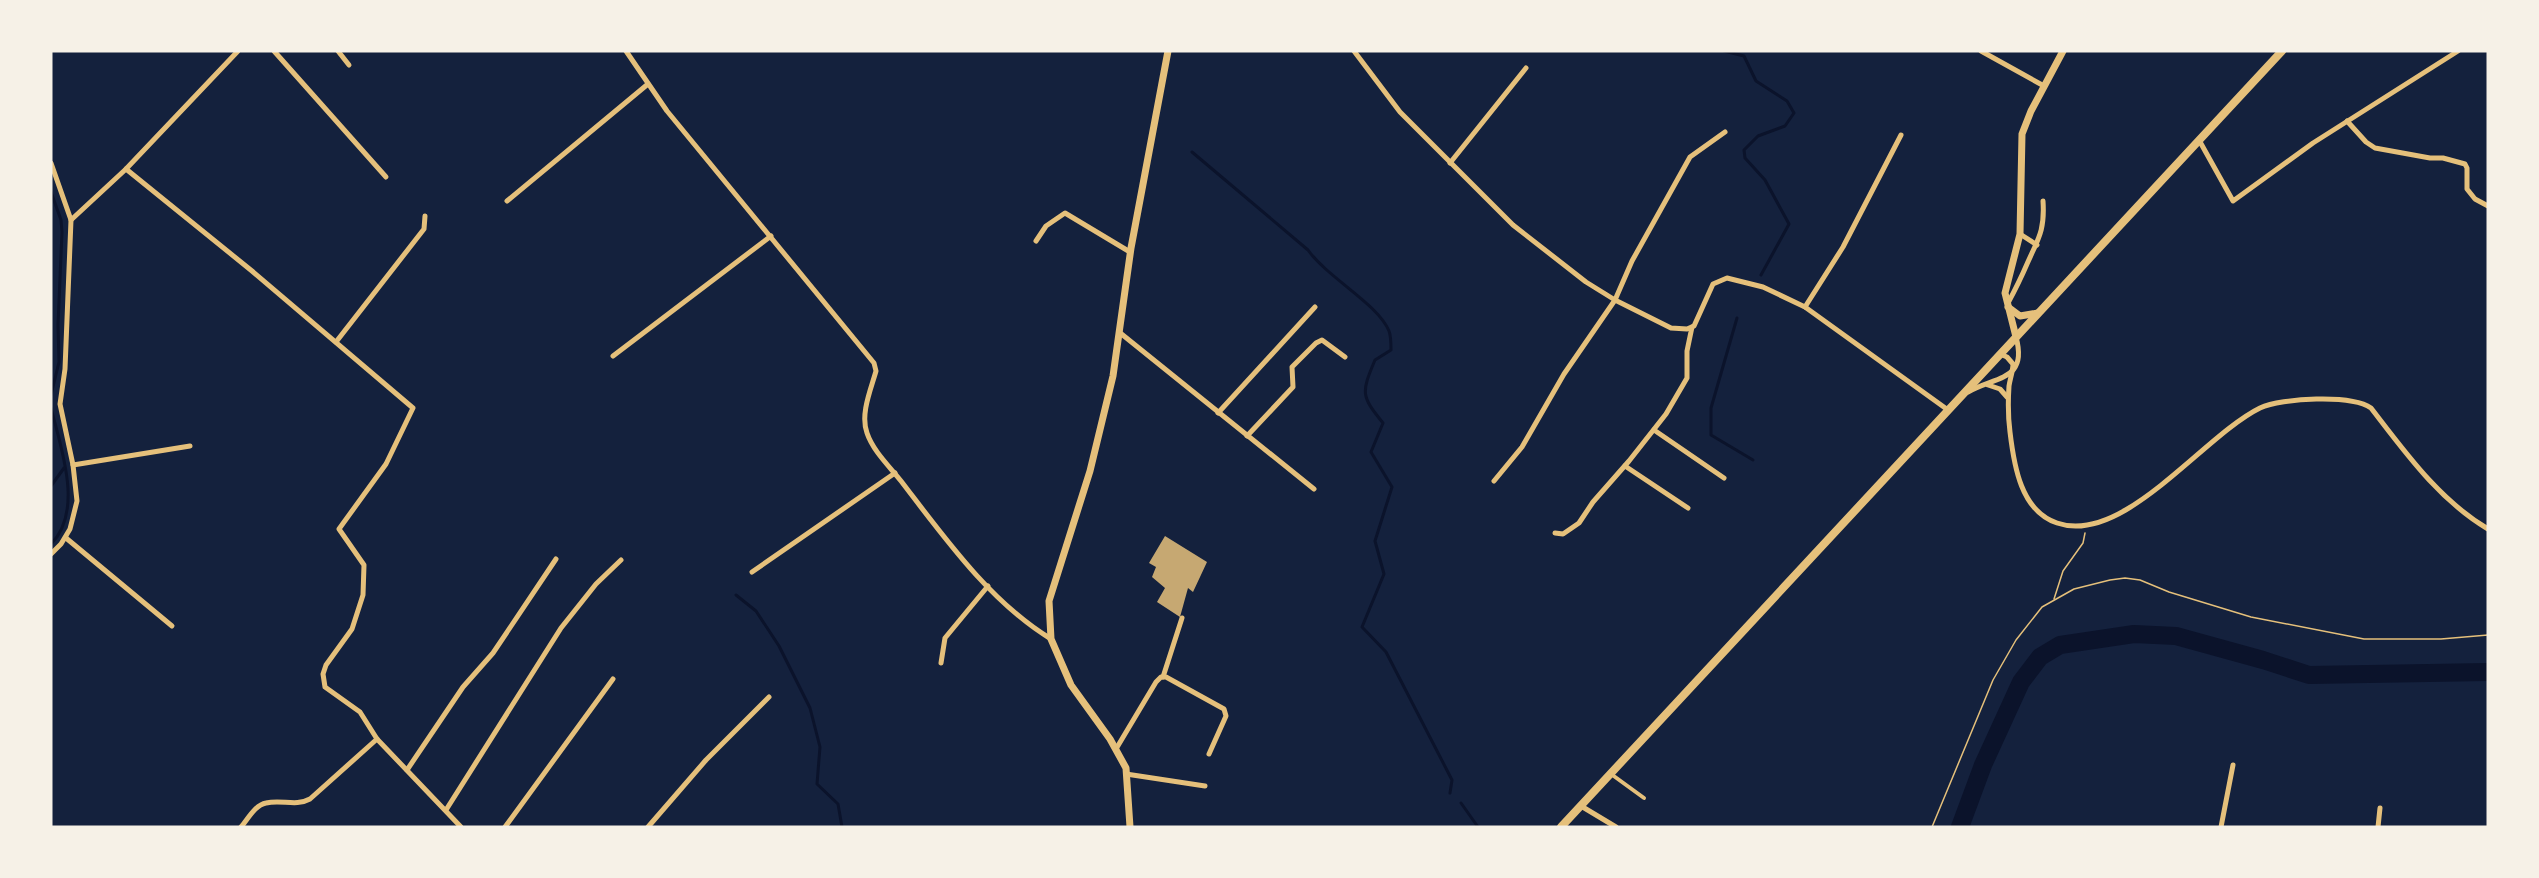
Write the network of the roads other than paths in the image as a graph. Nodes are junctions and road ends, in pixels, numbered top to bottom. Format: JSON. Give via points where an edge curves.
{"nodes":[{"id":1,"x":238,"y":51,"type":"edge"},
{"id":2,"x":274,"y":51,"type":"edge"},
{"id":3,"x":338,"y":51,"type":"edge"},
{"id":4,"x":626,"y":51,"type":"edge"},
{"id":5,"x":1168,"y":51,"type":"edge"},
{"id":6,"x":1354,"y":51,"type":"edge"},
{"id":7,"x":1981,"y":51,"type":"edge"},
{"id":8,"x":2063,"y":51,"type":"edge"},
{"id":9,"x":2282,"y":51,"type":"edge"},
{"id":10,"x":2458,"y":51,"type":"edge"},
{"id":11,"x":349,"y":65,"type":"dead end"},
{"id":12,"x":1526,"y":68,"type":"dead end"},
{"id":13,"x":648,"y":84,"type":"junction"},
{"id":14,"x":2044,"y":86,"type":"junction"},
{"id":15,"x":2347,"y":121,"type":"junction"},
{"id":16,"x":1725,"y":132,"type":"dead end"},
{"id":17,"x":1901,"y":135,"type":"dead end"},
{"id":18,"x":2199,"y":140,"type":"junction"},
{"id":19,"x":51,"y":163,"type":"edge"},
{"id":20,"x":1450,"y":163,"type":"junction"},
{"id":21,"x":126,"y":169,"type":"junction"},
{"id":22,"x":386,"y":177,"type":"dead end"},
{"id":23,"x":507,"y":201,"type":"dead end"},
{"id":24,"x":2043,"y":201,"type":"dead end"},
{"id":25,"x":2488,"y":206,"type":"edge"},
{"id":26,"x":425,"y":216,"type":"dead end"},
{"id":27,"x":71,"y":220,"type":"junction"},
{"id":28,"x":2020,"y":234,"type":"junction"},
{"id":29,"x":771,"y":236,"type":"junction"},
{"id":30,"x":1036,"y":241,"type":"dead end"},
{"id":31,"x":2037,"y":245,"type":"junction"},
{"id":32,"x":1130,"y":252,"type":"junction"},
{"id":33,"x":1615,"y":300,"type":"junction"},
{"id":34,"x":2007,"y":306,"type":"junction"},
{"id":35,"x":1315,"y":307,"type":"dead end"},
{"id":36,"x":1805,"y":307,"type":"junction"},
{"id":37,"x":2039,"y":313,"type":"junction"},
{"id":38,"x":1692,"y":327,"type":"junction"},
{"id":39,"x":1119,"y":332,"type":"junction"},
{"id":40,"x":2016,"y":337,"type":"junction"},
{"id":41,"x":336,"y":342,"type":"junction"},
{"id":42,"x":2000,"y":354,"type":"junction"},
{"id":43,"x":613,"y":356,"type":"dead end"},
{"id":44,"x":1346,"y":357,"type":"dead end"},
{"id":45,"x":2012,"y":372,"type":"junction"},
{"id":46,"x":1984,"y":384,"type":"junction"},
{"id":47,"x":1962,"y":396,"type":"junction"},
{"id":48,"x":2008,"y":399,"type":"junction"},
{"id":49,"x":1948,"y":410,"type":"junction"},
{"id":50,"x":1218,"y":413,"type":"junction"},
{"id":51,"x":1654,"y":430,"type":"junction"},
{"id":52,"x":1246,"y":436,"type":"junction"},
{"id":53,"x":190,"y":446,"type":"dead end"},
{"id":54,"x":73,"y":465,"type":"junction"},
{"id":55,"x":1625,"y":466,"type":"junction"},
{"id":56,"x":895,"y":473,"type":"junction"},
{"id":57,"x":1724,"y":478,"type":"dead end"},
{"id":58,"x":1494,"y":481,"type":"dead end"},
{"id":59,"x":1314,"y":489,"type":"dead end"},
{"id":60,"x":1688,"y":508,"type":"dead end"},
{"id":61,"x":2488,"y":529,"type":"edge"},
{"id":62,"x":1555,"y":533,"type":"dead end"},
{"id":63,"x":66,"y":538,"type":"junction"},
{"id":64,"x":51,"y":554,"type":"edge"},
{"id":65,"x":556,"y":559,"type":"dead end"},
{"id":66,"x":621,"y":560,"type":"dead end"},
{"id":67,"x":752,"y":572,"type":"dead end"},
{"id":68,"x":988,"y":586,"type":"junction"},
{"id":69,"x":1182,"y":618,"type":"dead end"},
{"id":70,"x":172,"y":626,"type":"dead end"},
{"id":71,"x":1052,"y":639,"type":"junction"},
{"id":72,"x":941,"y":663,"type":"dead end"},
{"id":73,"x":1163,"y":677,"type":"junction"},
{"id":74,"x":613,"y":679,"type":"dead end"},
{"id":75,"x":769,"y":697,"type":"dead end"},
{"id":76,"x":376,"y":739,"type":"junction"},
{"id":77,"x":1116,"y":749,"type":"junction"},
{"id":78,"x":1209,"y":754,"type":"dead end"},
{"id":79,"x":2233,"y":765,"type":"dead end"},
{"id":80,"x":407,"y":770,"type":"junction"},
{"id":81,"x":1126,"y":774,"type":"junction"},
{"id":82,"x":1610,"y":774,"type":"junction"},
{"id":83,"x":1205,"y":786,"type":"dead end"},
{"id":84,"x":1644,"y":798,"type":"dead end"},
{"id":85,"x":1581,"y":806,"type":"junction"},
{"id":86,"x":2380,"y":808,"type":"dead end"},
{"id":87,"x":446,"y":810,"type":"junction"},
{"id":88,"x":241,"y":827,"type":"edge"},
{"id":89,"x":461,"y":827,"type":"edge"},
{"id":90,"x":505,"y":827,"type":"edge"},
{"id":91,"x":648,"y":827,"type":"edge"},
{"id":92,"x":1130,"y":827,"type":"edge"},
{"id":93,"x":1561,"y":827,"type":"edge"},
{"id":94,"x":1616,"y":827,"type":"edge"},
{"id":95,"x":2220,"y":827,"type":"edge"},
{"id":96,"x":2378,"y":827,"type":"edge"}],
"edges":[{"from":1,"to":21,"type":"street"},
{"from":2,"to":22,"type":"street"},
{"from":3,"to":11,"type":"street"},
{"from":4,"to":13,"type":"street"},
{"from":5,"to":32,"type":"main road"},
{"from":6,"to":20,"type":"street","via":[[1400,112]]},
{"from":7,"to":14,"type":"street"},
{"from":8,"to":14,"type":"main road"},
{"from":9,"to":18,"type":"main road"},
{"from":10,"to":15,"type":"street"},
{"from":12,"to":20,"type":"street"},
{"from":13,"to":23,"type":"street"},
{"from":13,"to":29,"type":"street"},
{"from":14,"to":28,"type":"main road","via":[[2022,134]]},
{"from":15,"to":18,"type":"street","via":[[2234,201]]},
{"from":15,"to":25,"type":"street","via":[[2375,148],[2465,164],[2467,189]]},
{"from":16,"to":33,"type":"street","via":[[1690,157],[1632,261]]},
{"from":17,"to":36,"type":"street","via":[[1843,247]]},
{"from":18,"to":37,"type":"main road"},
{"from":19,"to":27,"type":"street"},
{"from":20,"to":33,"type":"street","via":[[1513,225]]},
{"from":21,"to":27,"type":"street"},
{"from":21,"to":41,"type":"street"},
{"from":24,"to":31,"type":"street","via":[[2044,224]]},
{"from":26,"to":41,"type":"street","via":[[424,229]]},
{"from":27,"to":54,"type":"street","via":[[60,404]]},
{"from":28,"to":31,"type":"street"},
{"from":28,"to":34,"type":"main road","via":[[2005,293]]},
{"from":29,"to":43,"type":"street"},
{"from":29,"to":56,"type":"street","via":[[874,363],[876,371],[865,414],[866,433]]},
{"from":30,"to":32,"type":"street","via":[[1047,226],[1065,213]]},
{"from":31,"to":34,"type":"street"},
{"from":32,"to":39,"type":"main road"},
{"from":33,"to":38,"type":"street","via":[[1671,328]]},
{"from":33,"to":58,"type":"street","via":[[1564,374],[1522,447]]},
{"from":34,"to":37,"type":"main road","via":[[2020,315]]},
{"from":34,"to":40,"type":"main road"},
{"from":35,"to":50,"type":"street"},
{"from":36,"to":38,"type":"street","via":[[1763,287],[1727,278],[1713,284]]},
{"from":36,"to":49,"type":"street"},
{"from":37,"to":40,"type":"main road"},
{"from":38,"to":51,"type":"street","via":[[1687,378]]},
{"from":39,"to":50,"type":"street"},
{"from":39,"to":71,"type":"main road","via":[[1113,376],[1090,471],[1050,601]]},
{"from":40,"to":42,"type":"main road"},
{"from":40,"to":45,"type":"street","via":[[2019,360]]},
{"from":41,"to":76,"type":"street","via":[[413,408],[387,464],[339,529],[364,565],[363,595],[352,629],[326,664],[325,687],[360,712]]},
{"from":42,"to":45,"type":"street","via":[[2012,362]]},
{"from":42,"to":47,"type":"main road"},
{"from":44,"to":52,"type":"street","via":[[1322,339],[1316,343],[1292,367],[1293,387]]},
{"from":45,"to":46,"type":"street"},
{"from":45,"to":48,"type":"street"},
{"from":46,"to":47,"type":"street"},
{"from":46,"to":48,"type":"street","via":[[2000,389]]},
{"from":47,"to":49,"type":"main road"},
{"from":48,"to":61,"type":"street","via":[[2014,457],[2025,495],[2038,513],[2066,526],[2109,519],[2136,505],[2202,449],[2262,407],[2331,398],[2362,402],[2371,408],[2427,478],[2464,513]]},
{"from":49,"to":82,"type":"main road"},
{"from":50,"to":52,"type":"street"},
{"from":51,"to":55,"type":"street"},
{"from":51,"to":57,"type":"street"},
{"from":52,"to":59,"type":"street"},
{"from":53,"to":54,"type":"street"},
{"from":54,"to":63,"type":"street","via":[[77,501]]},
{"from":55,"to":60,"type":"street"},
{"from":55,"to":62,"type":"street","via":[[1579,523],[1563,534]]},
{"from":56,"to":67,"type":"street"},
{"from":56,"to":68,"type":"street"},
{"from":63,"to":64,"type":"street"},
{"from":63,"to":70,"type":"street"},
{"from":65,"to":80,"type":"street"},
{"from":66,"to":87,"type":"street","via":[[561,628]]},
{"from":68,"to":71,"type":"street","via":[[1022,619]]},
{"from":68,"to":72,"type":"street","via":[[945,638]]},
{"from":69,"to":73,"type":"street"},
{"from":71,"to":77,"type":"main road","via":[[1071,685]]},
{"from":73,"to":77,"type":"street","via":[[1156,682]]},
{"from":73,"to":78,"type":"street","via":[[1224,709],[1226,716]]},
{"from":74,"to":90,"type":"street"},
{"from":75,"to":91,"type":"street","via":[[706,760]]},
{"from":76,"to":80,"type":"street"},
{"from":76,"to":88,"type":"street","via":[[310,799],[300,804],[265,803]]},
{"from":77,"to":81,"type":"main road"},
{"from":79,"to":95,"type":"street"},
{"from":80,"to":87,"type":"street"},
{"from":81,"to":83,"type":"street"},
{"from":81,"to":92,"type":"main road"},
{"from":82,"to":84,"type":"street"},
{"from":82,"to":85,"type":"main road"},
{"from":85,"to":93,"type":"main road"},
{"from":85,"to":94,"type":"street"},
{"from":86,"to":96,"type":"street"},
{"from":87,"to":89,"type":"street"}]}
